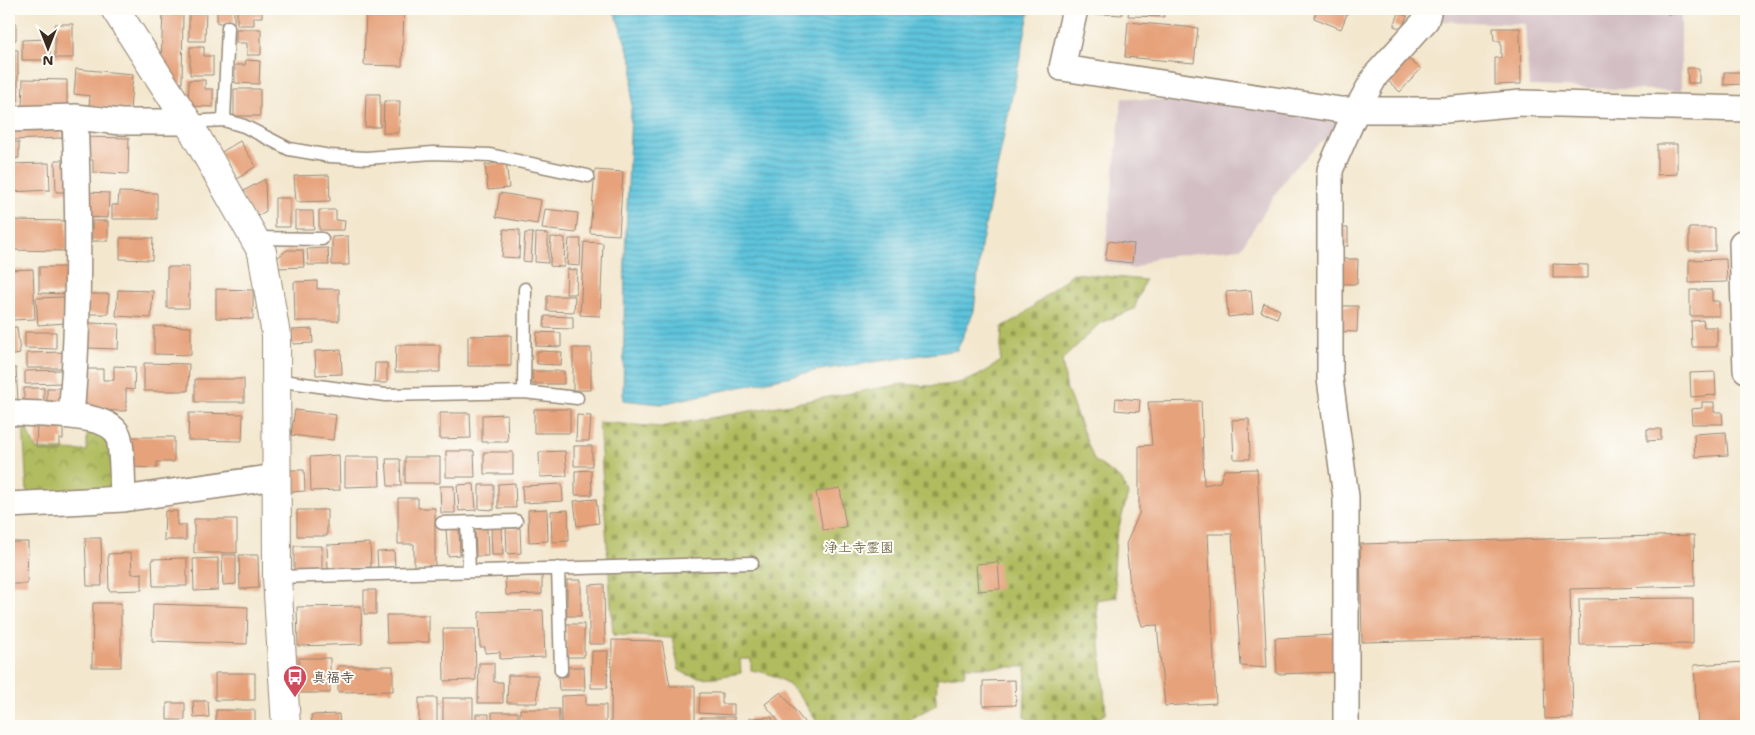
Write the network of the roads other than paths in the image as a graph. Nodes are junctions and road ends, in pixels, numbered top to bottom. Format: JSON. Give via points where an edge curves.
{"nodes":[{"id":1,"x":115,"y":9,"type":"edge"},
{"id":2,"x":1075,"y":9,"type":"edge"},
{"id":3,"x":1429,"y":9,"type":"edge"},
{"id":4,"x":228,"y":27,"type":"dead end"},
{"id":5,"x":1356,"y":109,"type":"junction"},
{"id":6,"x":1746,"y":109,"type":"edge"},
{"id":7,"x":75,"y":117,"type":"junction"},
{"id":8,"x":9,"y":120,"type":"edge"},
{"id":9,"x":224,"y":120,"type":"junction"},
{"id":10,"x":188,"y":122,"type":"junction"},
{"id":11,"x":588,"y":176,"type":"dead end"},
{"id":12,"x":255,"y":238,"type":"junction"},
{"id":13,"x":322,"y":239,"type":"dead end"},
{"id":14,"x":1746,"y":243,"type":"edge"},
{"id":15,"x":525,"y":289,"type":"dead end"},
{"id":16,"x":1746,"y":358,"type":"edge"},
{"id":17,"x":1746,"y":370,"type":"edge"},
{"id":18,"x":275,"y":380,"type":"junction"},
{"id":19,"x":524,"y":392,"type":"junction"},
{"id":20,"x":577,"y":398,"type":"dead end"},
{"id":21,"x":9,"y":412,"type":"edge"},
{"id":22,"x":71,"y":416,"type":"junction"},
{"id":23,"x":276,"y":477,"type":"junction"},
{"id":24,"x":123,"y":499,"type":"junction"},
{"id":25,"x":9,"y":505,"type":"edge"},
{"id":26,"x":516,"y":521,"type":"dead end"},
{"id":27,"x":442,"y":523,"type":"dead end"},
{"id":28,"x":467,"y":523,"type":"junction"},
{"id":29,"x":752,"y":563,"type":"dead end"},
{"id":30,"x":558,"y":568,"type":"junction"},
{"id":31,"x":469,"y":571,"type":"junction"},
{"id":32,"x":277,"y":577,"type":"junction"},
{"id":33,"x":560,"y":670,"type":"dead end"},
{"id":34,"x":286,"y":726,"type":"edge"},
{"id":35,"x":1346,"y":726,"type":"edge"}],
"edges":[{"from":1,"to":10,"type":"street"},
{"from":2,"to":5,"type":"street","via":[[1062,68],[1341,110]]},
{"from":3,"to":5,"type":"street","via":[[1426,20],[1376,75]]},
{"from":4,"to":9,"type":"lane"},
{"from":5,"to":6,"type":"street","via":[[1445,110],[1521,103]]},
{"from":5,"to":35,"type":"street","via":[[1330,170],[1330,379],[1346,497]]},
{"from":7,"to":8,"type":"street"},
{"from":7,"to":10,"type":"street","via":[[121,122]]},
{"from":7,"to":22,"type":"street","via":[[78,343]]},
{"from":9,"to":10,"type":"lane"},
{"from":9,"to":11,"type":"lane","via":[[244,126],[289,149],[330,156],[490,155]]},
{"from":10,"to":12,"type":"street"},
{"from":12,"to":13,"type":"lane"},
{"from":12,"to":18,"type":"street","via":[[262,252],[276,335]]},
{"from":14,"to":16,"type":"street","via":[[1742,243]]},
{"from":15,"to":19,"type":"lane"},
{"from":16,"to":17,"type":"street"},
{"from":18,"to":19,"type":"lane","via":[[385,395]]},
{"from":18,"to":23,"type":"street"},
{"from":19,"to":20,"type":"lane"},
{"from":21,"to":22,"type":"street"},
{"from":22,"to":24,"type":"street","via":[[96,419],[114,427],[119,437]]},
{"from":23,"to":24,"type":"street"},
{"from":23,"to":32,"type":"street"},
{"from":24,"to":25,"type":"street"},
{"from":26,"to":28,"type":"lane"},
{"from":27,"to":28,"type":"lane"},
{"from":28,"to":31,"type":"lane"},
{"from":29,"to":30,"type":"lane"},
{"from":30,"to":31,"type":"lane"},
{"from":30,"to":33,"type":"lane"},
{"from":31,"to":32,"type":"lane"},
{"from":32,"to":34,"type":"street"}]}
